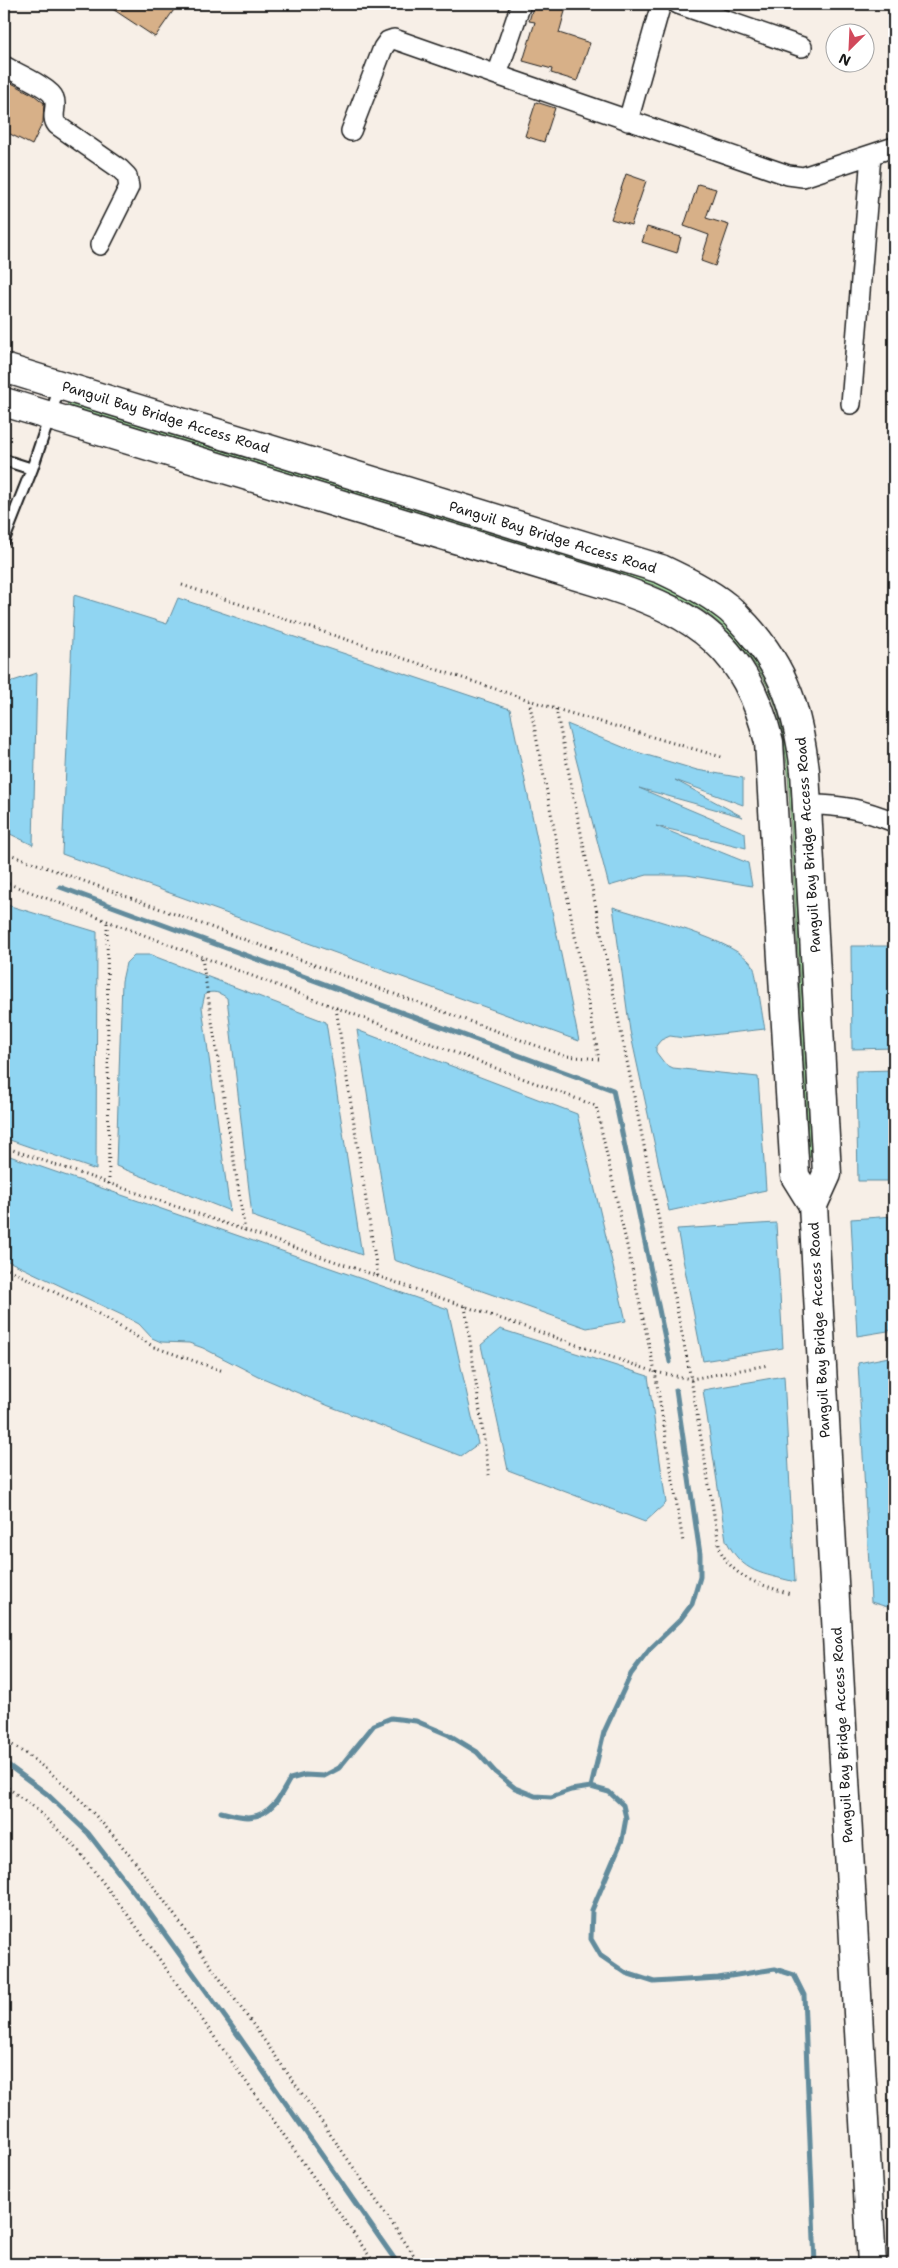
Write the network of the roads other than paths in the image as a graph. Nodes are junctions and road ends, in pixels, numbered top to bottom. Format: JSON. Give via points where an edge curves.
{"nodes":[{"id":1,"x":521,"y":4,"type":"edge"},
{"id":2,"x":661,"y":4,"type":"edge"},
{"id":3,"x":678,"y":4,"type":"edge"},
{"id":4,"x":802,"y":47,"type":"dead end"},
{"id":5,"x":4,"y":66,"type":"edge"},
{"id":6,"x":497,"y":75,"type":"junction"},
{"id":7,"x":628,"y":121,"type":"junction"},
{"id":8,"x":351,"y":131,"type":"dead end"},
{"id":9,"x":894,"y":147,"type":"edge"},
{"id":10,"x":870,"y":155,"type":"junction"},
{"id":11,"x":100,"y":245,"type":"dead end"},
{"id":12,"x":4,"y":368,"type":"edge"},
{"id":13,"x":60,"y":385,"type":"junction"},
{"id":14,"x":4,"y":402,"type":"edge"},
{"id":15,"x":851,"y":404,"type":"dead end"},
{"id":16,"x":50,"y":416,"type":"junction"},
{"id":17,"x":4,"y":460,"type":"edge"},
{"id":18,"x":32,"y":469,"type":"junction"},
{"id":19,"x":4,"y":540,"type":"edge"},
{"id":20,"x":807,"y":805,"type":"junction"},
{"id":21,"x":894,"y":822,"type":"edge"},
{"id":22,"x":813,"y":1205,"type":"junction"},
{"id":23,"x":872,"y":2264,"type":"edge"}],
"edges":[{"from":1,"to":6,"type":"street"},
{"from":2,"to":7,"type":"street"},
{"from":3,"to":4,"type":"street"},
{"from":5,"to":11,"type":"street","via":[[50,92],[55,101],[53,118],[57,125],[127,176],[129,187]]},
{"from":6,"to":7,"type":"street"},
{"from":6,"to":8,"type":"street","via":[[394,38],[383,48]]},
{"from":7,"to":10,"type":"street","via":[[802,177]]},
{"from":9,"to":10,"type":"street"},
{"from":10,"to":15,"type":"street"},
{"from":12,"to":13,"type":"highway","name":"Panguil Bay Bridge Access Road"},
{"from":13,"to":16,"type":"lane"},
{"from":13,"to":20,"type":"highway","name":"Panguil Bay Bridge Access Road","via":[[620,556],[697,587],[729,608],[756,637],[776,668],[792,701],[801,737]]},
{"from":14,"to":16,"type":"highway","name":"Panguil Bay Bridge Access Road"},
{"from":16,"to":18,"type":"lane"},
{"from":16,"to":22,"type":"highway","name":"Panguil Bay Bridge Access Road","via":[[634,594],[682,615],[708,632],[731,657],[748,684],[762,712],[769,742],[795,1176]]},
{"from":17,"to":18,"type":"lane"},
{"from":18,"to":19,"type":"lane"},
{"from":20,"to":21,"type":"street","via":[[849,807]]},
{"from":20,"to":22,"type":"highway","name":"Panguil Bay Bridge Access Road","via":[[827,1174]]},
{"from":22,"to":23,"type":"highway","name":"Panguil Bay Bridge Access Road"}]}
